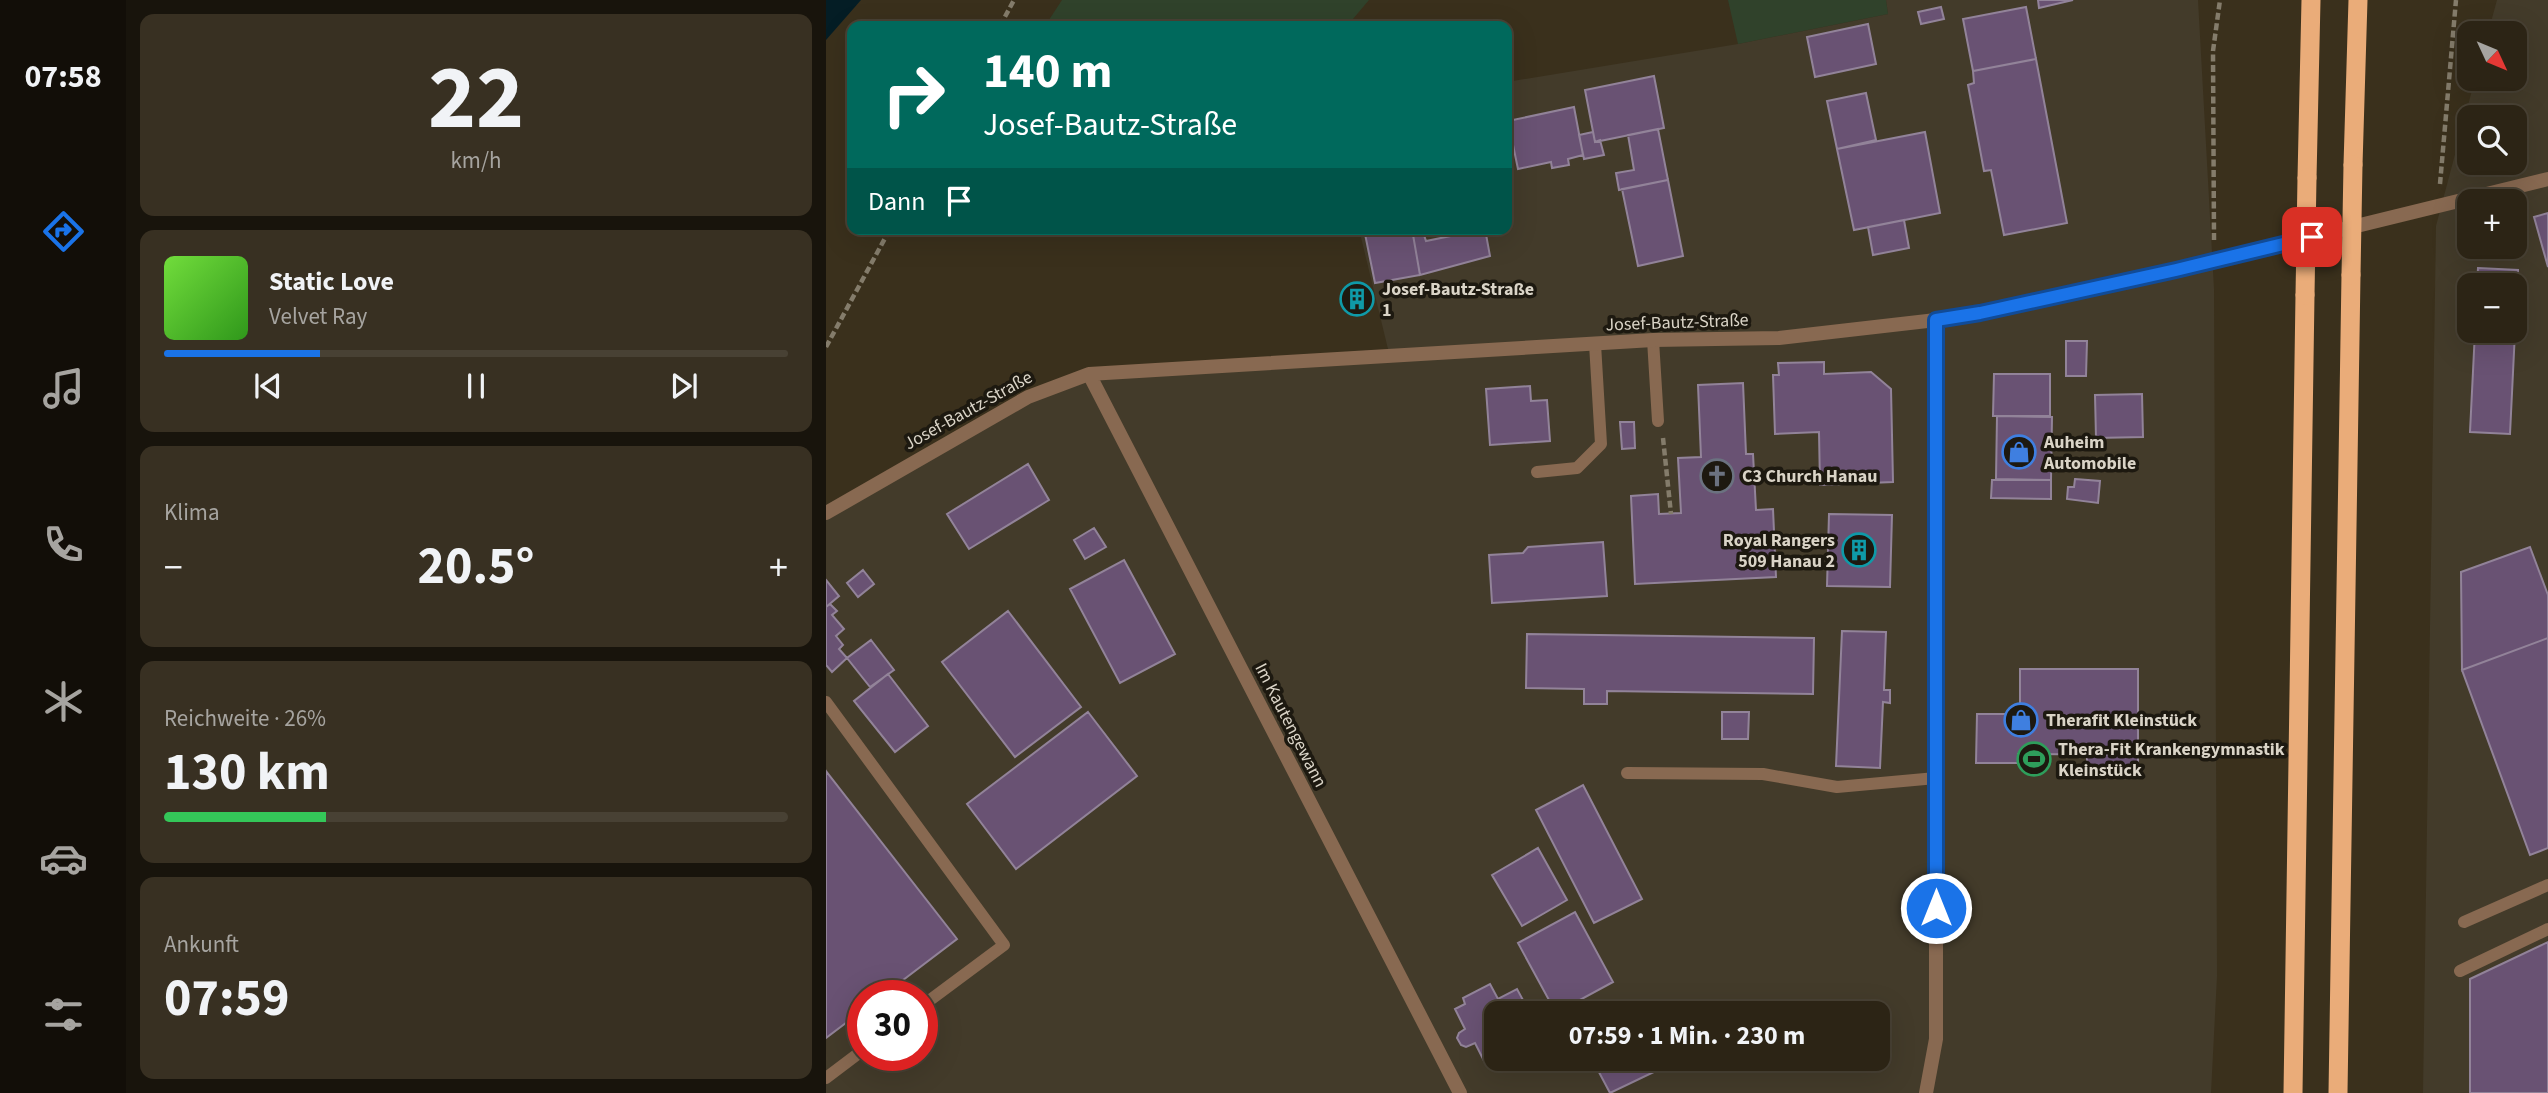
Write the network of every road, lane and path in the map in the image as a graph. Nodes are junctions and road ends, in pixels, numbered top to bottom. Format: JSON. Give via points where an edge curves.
{"nodes":[{"id":1,"x":1014,"y":0,"type":"edge"},
{"id":2,"x":2220,"y":0,"type":"edge"},
{"id":3,"x":2311,"y":0,"type":"edge"},
{"id":4,"x":2358,"y":0,"type":"edge"},
{"id":5,"x":2456,"y":0,"type":"edge"},
{"id":6,"x":1003,"y":21,"type":"edge"},
{"id":7,"x":2548,"y":179,"type":"edge"},
{"id":8,"x":2440,"y":191,"type":"dead end"},
{"id":9,"x":887,"y":235,"type":"edge"},
{"id":10,"x":2214,"y":261,"type":"junction"},
{"id":11,"x":1936,"y":320,"type":"junction"},
{"id":12,"x":1653,"y":340,"type":"junction"},
{"id":13,"x":1595,"y":344,"type":"junction"},
{"id":14,"x":826,"y":347,"type":"edge"},
{"id":15,"x":1089,"y":374,"type":"junction"},
{"id":16,"x":1658,"y":421,"type":"joint"},
{"id":17,"x":1537,"y":472,"type":"dead end"},
{"id":18,"x":827,"y":510,"type":"edge"},
{"id":19,"x":1671,"y":514,"type":"dead end"},
{"id":20,"x":826,"y":702,"type":"edge"},
{"id":21,"x":1627,"y":773,"type":"dead end"},
{"id":22,"x":1936,"y":778,"type":"junction"},
{"id":23,"x":2548,"y":885,"type":"edge"},
{"id":24,"x":2464,"y":922,"type":"dead end"},
{"id":25,"x":2548,"y":929,"type":"edge"},
{"id":26,"x":2460,"y":971,"type":"dead end"},
{"id":27,"x":938,"y":994,"type":"edge"},
{"id":28,"x":847,"y":1062,"type":"edge"},
{"id":29,"x":826,"y":1077,"type":"edge"},
{"id":30,"x":1460,"y":1093,"type":"edge"},
{"id":31,"x":1926,"y":1093,"type":"edge"},
{"id":32,"x":2292,"y":1093,"type":"edge"},
{"id":33,"x":2338,"y":1093,"type":"edge"}],
"edges":[{"from":1,"to":6,"type":"path"},
{"from":2,"to":10,"type":"path","via":[[2213,51]]},
{"from":3,"to":32,"type":"highway","bridge":true},
{"from":4,"to":33,"type":"highway","bridge":true},
{"from":5,"to":8,"type":"path"},
{"from":7,"to":10,"type":"street","name":"Josef-Bautz-Straße"},
{"from":9,"to":14,"type":"path"},
{"from":10,"to":11,"type":"street","name":"Josef-Bautz-Straße"},
{"from":11,"to":12,"type":"street","name":"Josef-Bautz-Straße","via":[[1779,338]]},
{"from":11,"to":22,"type":"street"},
{"from":12,"to":13,"type":"street","name":"Josef-Bautz-Straße"},
{"from":12,"to":16,"type":"lane"},
{"from":13,"to":15,"type":"street","name":"Josef-Bautz-Straße"},
{"from":13,"to":17,"type":"lane","via":[[1601,444],[1577,468]]},
{"from":15,"to":18,"type":"street","name":"Josef-Bautz-Straße","via":[[1028,397]]},
{"from":15,"to":30,"type":"street","name":"Im Kautengewann"},
{"from":16,"to":19,"type":"path"},
{"from":20,"to":27,"type":"lane","via":[[1004,946]]},
{"from":21,"to":22,"type":"lane","via":[[1763,774],[1837,787]]},
{"from":22,"to":31,"type":"street","via":[[1936,1039]]},
{"from":23,"to":24,"type":"lane"},
{"from":25,"to":26,"type":"lane"},
{"from":28,"to":29,"type":"lane"}]}
